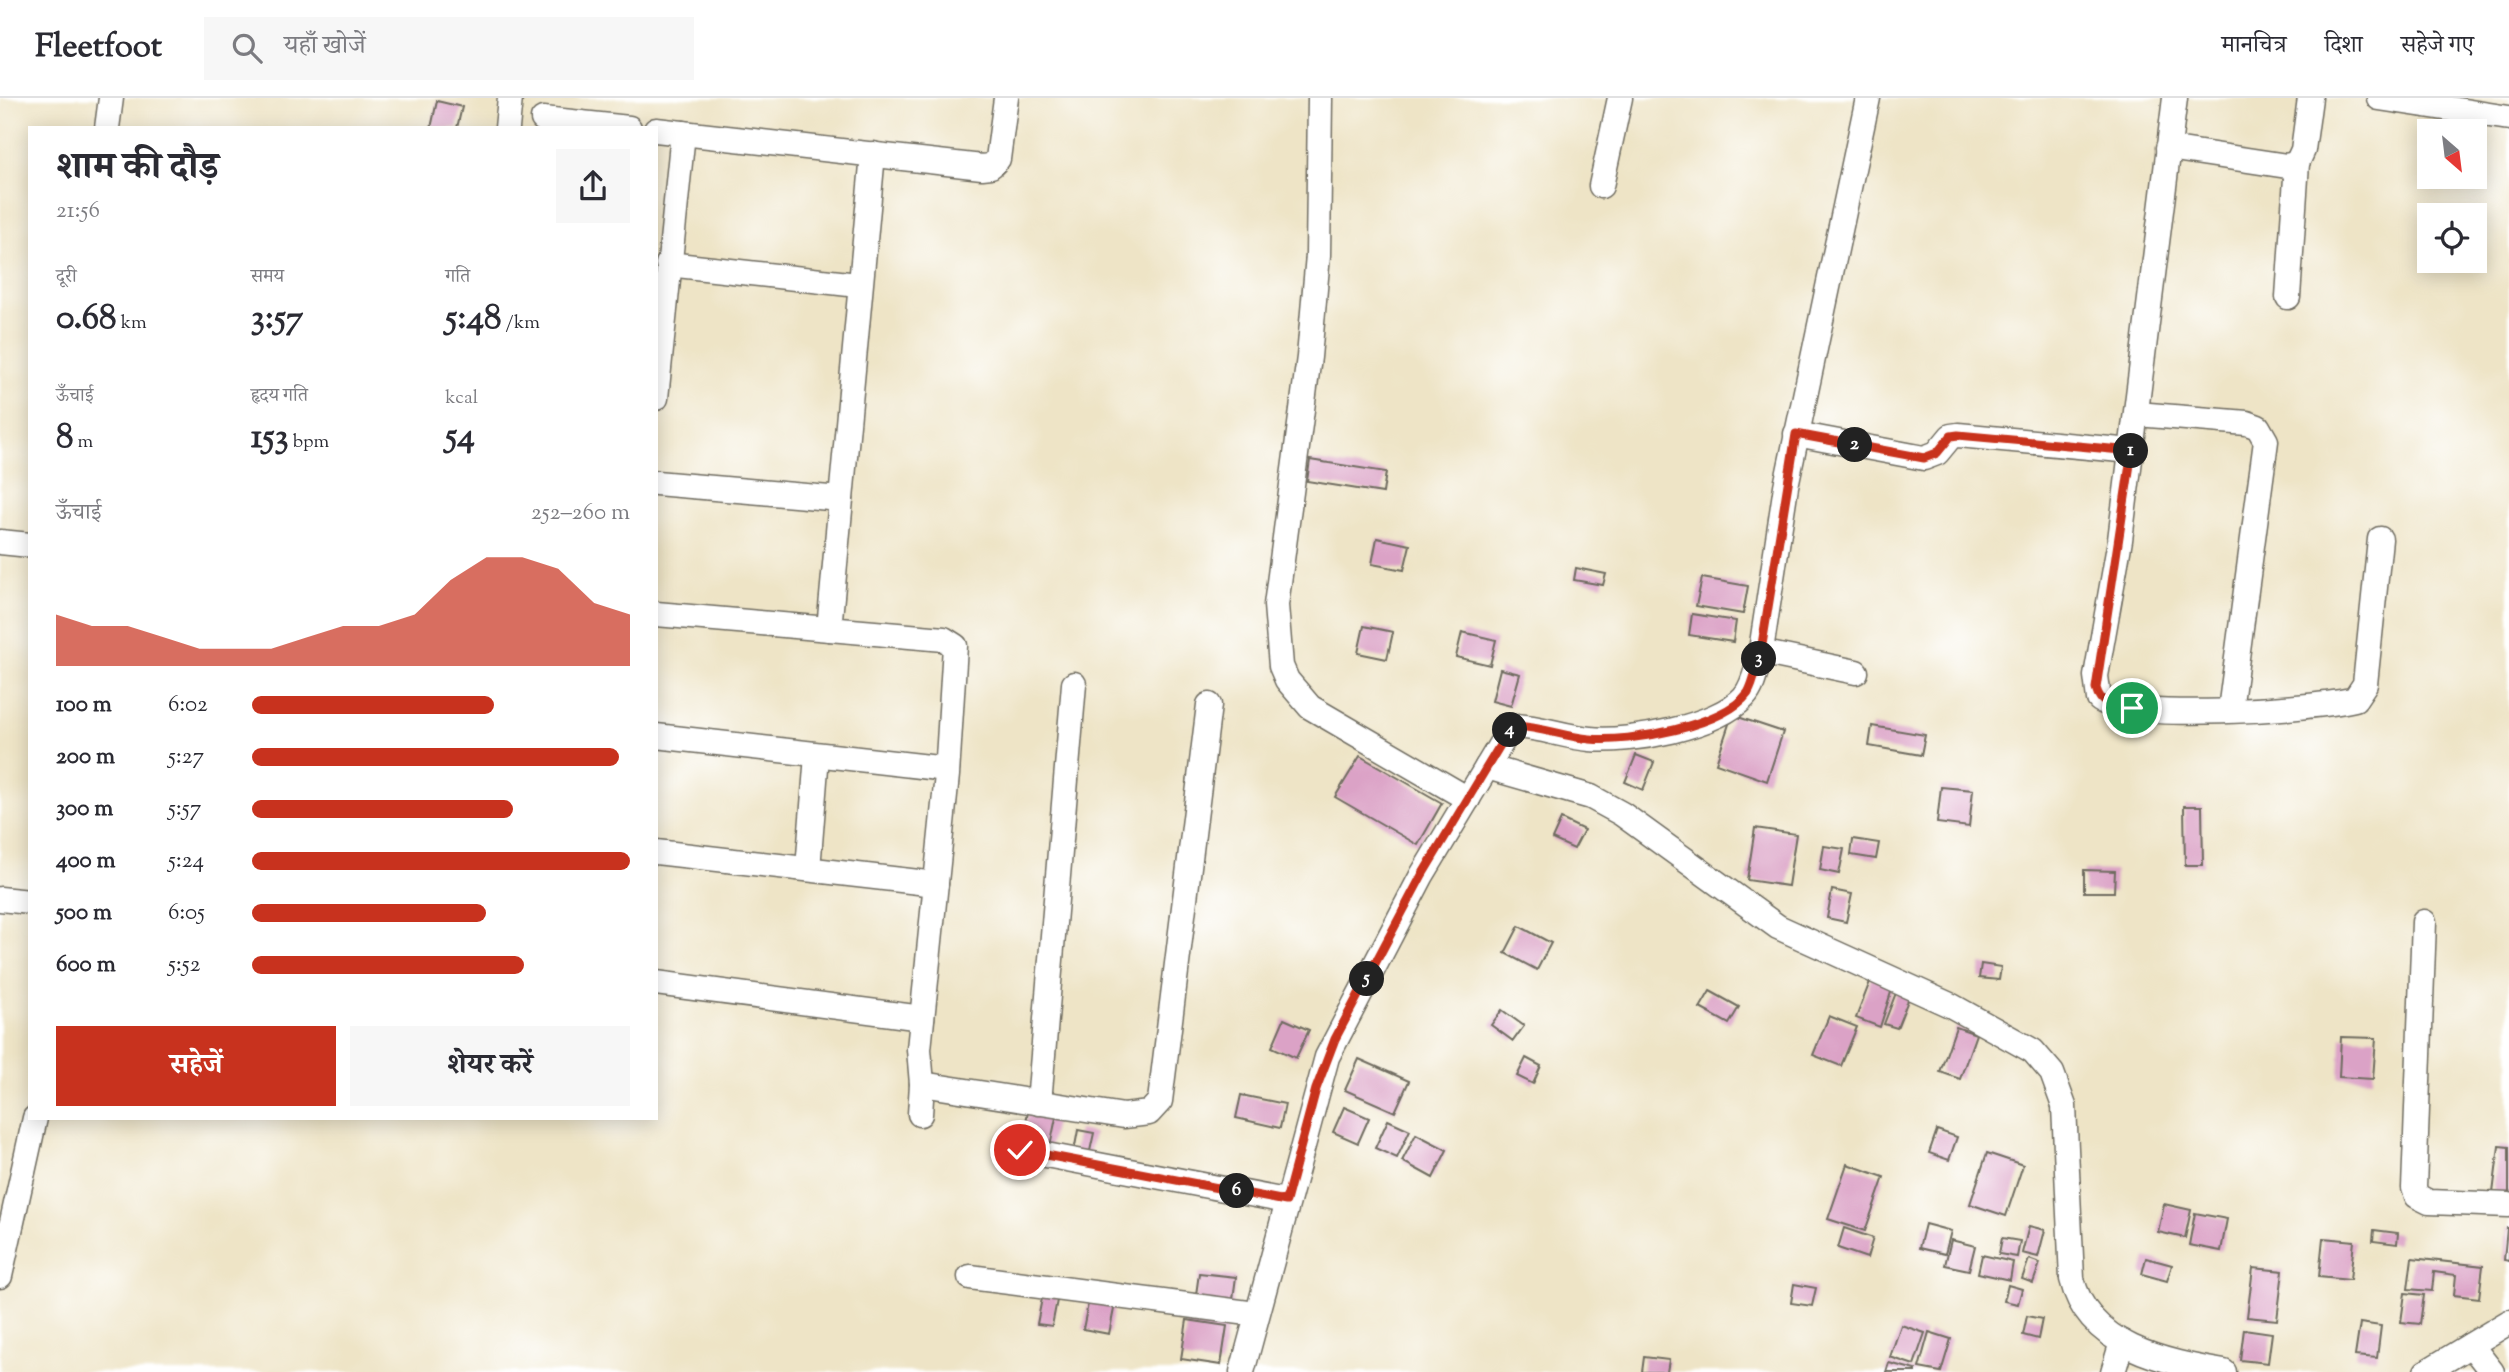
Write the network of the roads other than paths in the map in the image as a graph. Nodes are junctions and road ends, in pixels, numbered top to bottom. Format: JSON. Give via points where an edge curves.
{"nodes":[{"id":1,"x":111,"y":98,"type":"edge"},
{"id":2,"x":510,"y":98,"type":"edge"},
{"id":3,"x":1006,"y":98,"type":"edge"},
{"id":4,"x":1320,"y":98,"type":"edge"},
{"id":5,"x":1620,"y":98,"type":"edge"},
{"id":6,"x":1868,"y":98,"type":"edge"},
{"id":7,"x":2175,"y":98,"type":"edge"},
{"id":8,"x":2311,"y":98,"type":"edge"},
{"id":9,"x":2379,"y":98,"type":"edge"},
{"id":10,"x":543,"y":115,"type":"edge"},
{"id":11,"x":2509,"y":118,"type":"edge"},
{"id":12,"x":107,"y":126,"type":"edge"},
{"id":13,"x":507,"y":126,"type":"edge"},
{"id":14,"x":616,"y":126,"type":"edge"},
{"id":15,"x":658,"y":130,"type":"edge"},
{"id":16,"x":683,"y":133,"type":"junction"},
{"id":17,"x":2168,"y":148,"type":"junction"},
{"id":18,"x":873,"y":154,"type":"junction"},
{"id":19,"x":2297,"y":163,"type":"junction"},
{"id":20,"x":1601,"y":186,"type":"dead end"},
{"id":21,"x":668,"y":264,"type":"junction"},
{"id":22,"x":859,"y":285,"type":"junction"},
{"id":23,"x":2288,"y":297,"type":"dead end"},
{"id":24,"x":658,"y":376,"type":"edge"},
{"id":25,"x":2137,"y":414,"type":"junction"},
{"id":26,"x":1796,"y":434,"type":"junction"},
{"id":27,"x":2132,"y":451,"type":"junction"},
{"id":28,"x":658,"y":483,"type":"edge"},
{"id":29,"x":841,"y":499,"type":"junction"},
{"id":30,"x":2380,"y":539,"type":"dead end"},
{"id":31,"x":0,"y":542,"type":"edge"},
{"id":32,"x":28,"y":545,"type":"edge"},
{"id":33,"x":658,"y":614,"type":"edge"},
{"id":34,"x":829,"y":629,"type":"junction"},
{"id":35,"x":1760,"y":652,"type":"junction"},
{"id":36,"x":1856,"y":672,"type":"dead end"},
{"id":37,"x":1074,"y":684,"type":"dead end"},
{"id":38,"x":1209,"y":705,"type":"dead end"},
{"id":39,"x":2230,"y":710,"type":"junction"},
{"id":40,"x":658,"y":736,"type":"edge"},
{"id":41,"x":817,"y":755,"type":"junction"},
{"id":42,"x":1487,"y":767,"type":"junction"},
{"id":43,"x":947,"y":769,"type":"junction"},
{"id":44,"x":1468,"y":799,"type":"junction"},
{"id":45,"x":658,"y":852,"type":"edge"},
{"id":46,"x":808,"y":869,"type":"junction"},
{"id":47,"x":936,"y":884,"type":"junction"},
{"id":48,"x":0,"y":899,"type":"edge"},
{"id":49,"x":28,"y":901,"type":"edge"},
{"id":50,"x":2424,"y":922,"type":"dead end"},
{"id":51,"x":658,"y":984,"type":"edge"},
{"id":52,"x":922,"y":1018,"type":"junction"},
{"id":53,"x":922,"y":1084,"type":"junction"},
{"id":54,"x":1039,"y":1103,"type":"junction"},
{"id":55,"x":920,"y":1114,"type":"dead end"},
{"id":56,"x":35,"y":1120,"type":"edge"},
{"id":57,"x":1020,"y":1150,"type":"dead end"},
{"id":58,"x":1286,"y":1201,"type":"junction"},
{"id":59,"x":2509,"y":1205,"type":"edge"},
{"id":60,"x":0,"y":1276,"type":"edge"},
{"id":61,"x":970,"y":1277,"type":"dead end"},
{"id":62,"x":1256,"y":1314,"type":"junction"},
{"id":63,"x":2509,"y":1322,"type":"edge"},
{"id":64,"x":2122,"y":1342,"type":"junction"},
{"id":65,"x":2471,"y":1345,"type":"junction"},
{"id":66,"x":1242,"y":1372,"type":"edge"},
{"id":67,"x":2113,"y":1372,"type":"edge"},
{"id":68,"x":2224,"y":1372,"type":"edge"},
{"id":69,"x":2426,"y":1372,"type":"edge"},
{"id":70,"x":2492,"y":1372,"type":"edge"}],
"edges":[{"from":1,"to":12,"type":"street"},
{"from":2,"to":13,"type":"street"},
{"from":3,"to":18,"type":"street","via":[[998,159],[991,166]]},
{"from":4,"to":44,"type":"street","via":[[1318,255],[1276,605],[1281,666],[1310,707]]},
{"from":5,"to":20,"type":"street"},
{"from":6,"to":26,"type":"street"},
{"from":7,"to":17,"type":"street"},
{"from":8,"to":19,"type":"street"},
{"from":9,"to":11,"type":"street"},
{"from":10,"to":14,"type":"street"},
{"from":15,"to":16,"type":"street"},
{"from":16,"to":18,"type":"street"},
{"from":16,"to":21,"type":"street"},
{"from":17,"to":19,"type":"street","via":[[2287,166]]},
{"from":17,"to":25,"type":"street"},
{"from":18,"to":22,"type":"street"},
{"from":19,"to":23,"type":"street"},
{"from":21,"to":22,"type":"street"},
{"from":21,"to":24,"type":"street"},
{"from":22,"to":29,"type":"street"},
{"from":25,"to":27,"type":"street"},
{"from":25,"to":39,"type":"street","via":[[2247,424],[2258,428],[2266,441]]},
{"from":26,"to":27,"type":"street","via":[[1924,458],[1958,435]]},
{"from":26,"to":35,"type":"street"},
{"from":27,"to":39,"type":"street","via":[[2110,611],[2096,676],[2099,699],[2116,707]]},
{"from":28,"to":29,"type":"street"},
{"from":29,"to":34,"type":"street"},
{"from":30,"to":39,"type":"street","via":[[2362,692],[2338,704]]},
{"from":31,"to":32,"type":"street"},
{"from":33,"to":34,"type":"street"},
{"from":34,"to":43,"type":"street","via":[[944,639],[955,646]]},
{"from":35,"to":36,"type":"street"},
{"from":35,"to":42,"type":"street","via":[[1749,690],[1737,704],[1718,714],[1616,740],[1515,726]]},
{"from":37,"to":54,"type":"street"},
{"from":38,"to":54,"type":"street","via":[[1160,1101],[1150,1113],[1124,1116]]},
{"from":40,"to":41,"type":"street"},
{"from":41,"to":43,"type":"street"},
{"from":41,"to":46,"type":"street"},
{"from":42,"to":44,"type":"street"},
{"from":42,"to":64,"type":"street","via":[[1601,802],[1779,927],[1952,1006],[2033,1051],[2052,1073],[2064,1106],[2076,1293],[2088,1314]]},
{"from":43,"to":47,"type":"street"},
{"from":44,"to":58,"type":"street","via":[[1335,1039],[1316,1089]]},
{"from":45,"to":46,"type":"street"},
{"from":46,"to":47,"type":"street"},
{"from":47,"to":52,"type":"street"},
{"from":48,"to":49,"type":"street"},
{"from":50,"to":59,"type":"street","via":[[2414,1188],[2417,1196],[2429,1202]]},
{"from":51,"to":52,"type":"street"},
{"from":52,"to":53,"type":"street"},
{"from":53,"to":54,"type":"street"},
{"from":53,"to":55,"type":"street"},
{"from":56,"to":60,"type":"street"},
{"from":57,"to":58,"type":"street"},
{"from":58,"to":62,"type":"street"},
{"from":61,"to":62,"type":"street"},
{"from":62,"to":66,"type":"street"},
{"from":63,"to":65,"type":"street"},
{"from":64,"to":67,"type":"street"},
{"from":64,"to":68,"type":"street","via":[[2152,1356]]},
{"from":65,"to":69,"type":"street"},
{"from":65,"to":70,"type":"street"}]}
